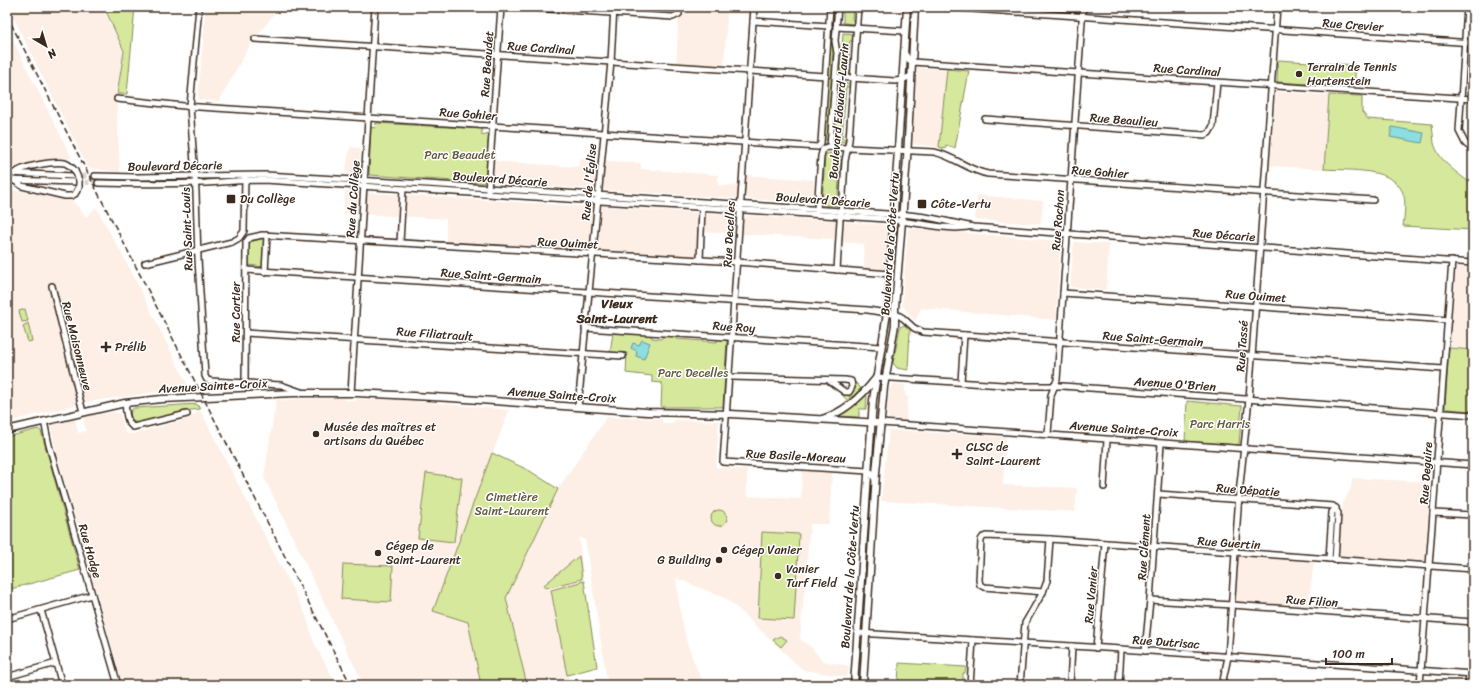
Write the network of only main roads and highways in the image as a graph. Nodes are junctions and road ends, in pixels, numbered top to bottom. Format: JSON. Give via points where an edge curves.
{"nodes":[{"id":1,"x":907,"y":7,"type":"edge"},
{"id":2,"x":915,"y":7,"type":"edge"},
{"id":3,"x":876,"y":377,"type":"junction"},
{"id":4,"x":821,"y":419,"type":"junction"},
{"id":5,"x":872,"y":422,"type":"junction"},
{"id":6,"x":881,"y":423,"type":"junction"},
{"id":7,"x":7,"y":430,"type":"edge"},
{"id":8,"x":854,"y":685,"type":"edge"},
{"id":9,"x":862,"y":685,"type":"edge"}],
"edges":[{"from":1,"to":3,"type":"main road","name":"Boulevard de la Côte-Vertu","via":[[887,312]]},
{"from":2,"to":6,"type":"main road","name":"Boulevard de la Côte-Vertu","via":[[895,314]]},
{"from":3,"to":4,"type":"main road","name":"Avenue Sainte-Croix","via":[[843,411]]},
{"from":3,"to":5,"type":"main road","name":"Boulevard de la Côte-Vertu"},
{"from":4,"to":5,"type":"main road","name":"Avenue Sainte-Croix"},
{"from":4,"to":7,"type":"main road","name":"Avenue Sainte-Croix","via":[[652,413],[443,398],[302,393],[125,402]]},
{"from":5,"to":6,"type":"main road","name":"Avenue Sainte-Croix"},
{"from":5,"to":8,"type":"main road","name":"Boulevard de la Côte-Vertu"},
{"from":6,"to":9,"type":"main road","name":"Boulevard de la Côte-Vertu"}]}
